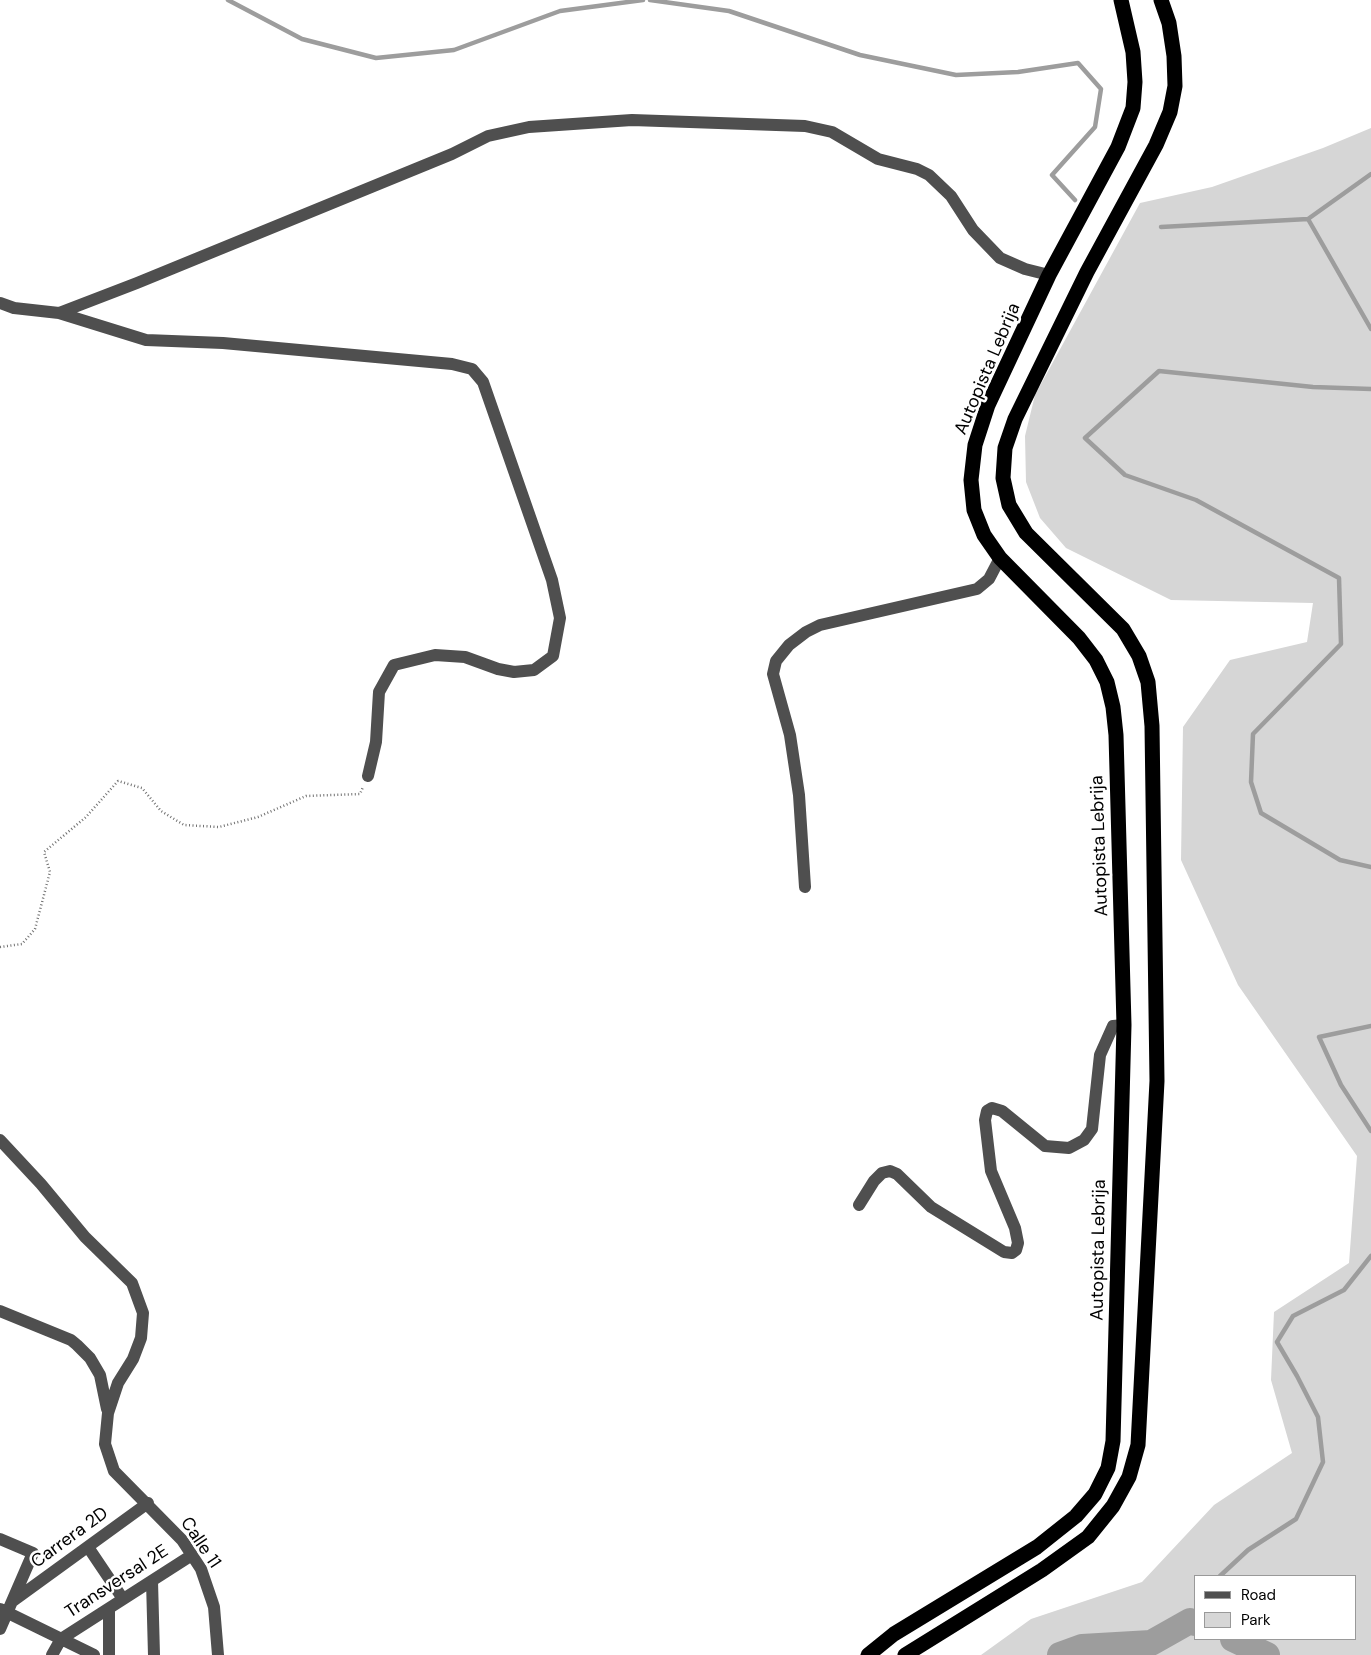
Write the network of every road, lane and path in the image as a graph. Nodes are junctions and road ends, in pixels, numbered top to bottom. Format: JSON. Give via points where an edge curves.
{"nodes":[{"id":1,"x":1121,"y":0,"type":"edge"},
{"id":2,"x":1161,"y":0,"type":"edge"},
{"id":3,"x":1049,"y":275,"type":"junction"},
{"id":4,"x":0,"y":303,"type":"edge"},
{"id":5,"x":59,"y":313,"type":"junction"},
{"id":6,"x":1000,"y":558,"type":"junction"},
{"id":7,"x":368,"y":776,"type":"joint"},
{"id":8,"x":805,"y":887,"type":"dead end"},
{"id":9,"x":0,"y":947,"type":"edge"},
{"id":10,"x":1124,"y":1024,"type":"junction"},
{"id":11,"x":0,"y":1140,"type":"edge"},
{"id":12,"x":859,"y":1205,"type":"dead end"},
{"id":13,"x":0,"y":1311,"type":"edge"},
{"id":14,"x":108,"y":1413,"type":"junction"},
{"id":15,"x":148,"y":1504,"type":"junction"},
{"id":16,"x":0,"y":1540,"type":"edge"},
{"id":17,"x":88,"y":1547,"type":"junction"},
{"id":18,"x":192,"y":1555,"type":"junction"},
{"id":19,"x":152,"y":1581,"type":"junction"},
{"id":20,"x":123,"y":1599,"type":"junction"},
{"id":21,"x":7,"y":1608,"type":"edge"},
{"id":22,"x":108,"y":1609,"type":"junction"},
{"id":23,"x":0,"y":1628,"type":"edge"},
{"id":24,"x":61,"y":1639,"type":"junction"},
{"id":25,"x":52,"y":1655,"type":"edge"},
{"id":26,"x":94,"y":1655,"type":"edge"},
{"id":27,"x":109,"y":1655,"type":"edge"},
{"id":28,"x":154,"y":1655,"type":"edge"},
{"id":29,"x":218,"y":1655,"type":"edge"},
{"id":30,"x":868,"y":1655,"type":"edge"},
{"id":31,"x":905,"y":1655,"type":"edge"}],
"edges":[{"from":1,"to":3,"type":"highway","name":"Autopista Lebrija","via":[[1133,52],[1133,108],[1118,147]]},
{"from":2,"to":31,"type":"highway","via":[[1169,23],[1174,56],[1175,86],[1170,112],[1015,419],[1005,448],[1003,478],[1009,505],[1026,533],[1123,629],[1139,656],[1148,682],[1152,726],[1157,1081],[1138,1445],[1129,1477],[1113,1506],[1088,1537],[1042,1570]]},
{"from":3,"to":5,"type":"street","via":[[1000,258],[973,230],[951,196],[929,175],[878,159],[832,132],[805,126],[632,120],[529,127],[488,136],[452,154],[137,284]]},
{"from":3,"to":6,"type":"highway","name":"Autopista Lebrija","via":[[988,405],[975,444],[971,480],[974,510],[984,535]]},
{"from":4,"to":5,"type":"street","via":[[14,308]]},
{"from":5,"to":7,"type":"street","via":[[146,340],[222,343],[452,364],[472,369],[483,382],[552,580],[560,618],[553,656],[534,670],[514,672],[465,656],[436,655],[394,666],[379,692],[376,742]]},
{"from":6,"to":8,"type":"street","via":[[989,578],[977,589],[820,625],[789,645],[776,661],[773,674],[790,734],[800,795]]},
{"from":6,"to":10,"type":"highway","name":"Autopista Lebrija","via":[[1079,638],[1096,660],[1106,682],[1116,735]]},
{"from":7,"to":9,"type":"path","via":[[360,794],[306,796],[258,817],[219,827],[184,825],[161,811],[142,788],[118,781],[86,817],[44,852],[50,872],[34,929],[22,944]]},
{"from":10,"to":12,"type":"street","via":[[1113,1026],[1100,1055],[1092,1129],[1084,1140],[1069,1148],[1045,1146],[1002,1111],[992,1108],[987,1112],[985,1120],[991,1171],[1018,1242],[1012,1253],[1004,1252],[931,1207],[890,1171],[882,1173],[874,1181]]},
{"from":10,"to":30,"type":"highway","name":"Autopista Lebrija","via":[[1113,1432],[1108,1468],[1095,1494],[1076,1516],[1045,1541],[894,1634]]},
{"from":11,"to":14,"type":"street","via":[[85,1237],[132,1283],[144,1312],[141,1338],[118,1383]]},
{"from":13,"to":14,"type":"street","via":[[71,1340],[84,1351],[100,1375]]},
{"from":14,"to":15,"type":"street","name":"Calle 11","via":[[105,1444],[114,1470]]},
{"from":15,"to":17,"type":"street","name":"Carrera 2D"},
{"from":15,"to":18,"type":"street","name":"Calle 11"},
{"from":16,"to":21,"type":"street","name":"Carrera 2D","via":[[33,1553]]},
{"from":17,"to":20,"type":"street"},
{"from":17,"to":21,"type":"street","name":"Carrera 2D"},
{"from":18,"to":19,"type":"street","name":"Transversal 2E"},
{"from":18,"to":29,"type":"street","name":"Calle 11","via":[[201,1569],[214,1607]]},
{"from":19,"to":20,"type":"street","name":"Transversal 2E"},
{"from":19,"to":28,"type":"street"},
{"from":20,"to":22,"type":"street","name":"Transversal 2E"},
{"from":21,"to":23,"type":"street"},
{"from":21,"to":24,"type":"street"},
{"from":22,"to":24,"type":"street","name":"Transversal 2E"},
{"from":22,"to":27,"type":"street"},
{"from":24,"to":25,"type":"street"},
{"from":24,"to":26,"type":"street"}]}
